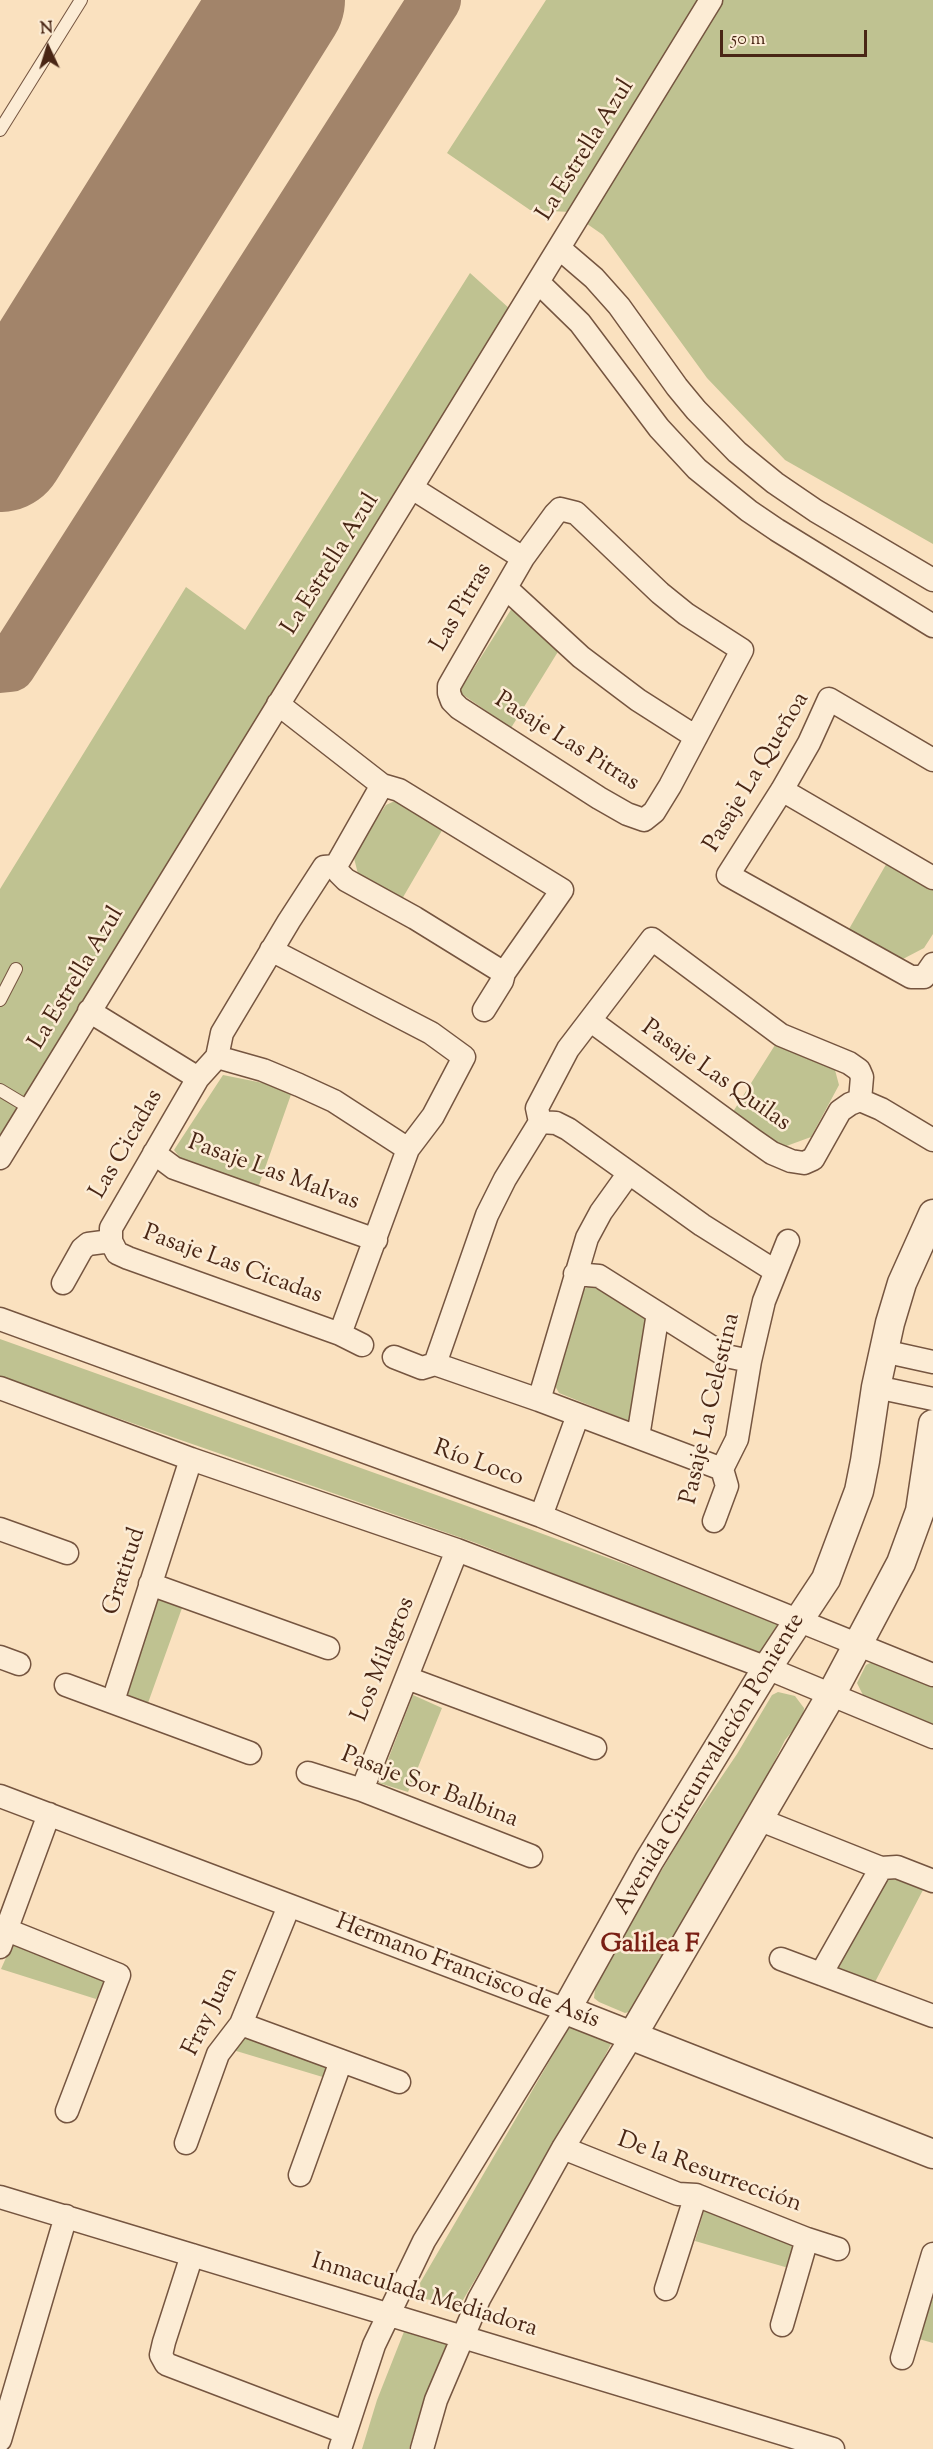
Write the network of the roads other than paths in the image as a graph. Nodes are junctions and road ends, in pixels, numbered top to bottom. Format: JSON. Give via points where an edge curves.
{"nodes":[{"id":1,"x":81,"y":0,"type":"edge"},
{"id":2,"x":711,"y":0,"type":"edge"},
{"id":3,"x":0,"y":130,"type":"edge"},
{"id":4,"x":559,"y":248,"type":"junction"},
{"id":5,"x":538,"y":282,"type":"junction"},
{"id":6,"x":411,"y":488,"type":"junction"},
{"id":7,"x":567,"y":509,"type":"joint"},
{"id":8,"x":523,"y":558,"type":"junction"},
{"id":9,"x":933,"y":580,"type":"edge"},
{"id":10,"x":506,"y":588,"type":"junction"},
{"id":11,"x":933,"y":626,"type":"edge"},
{"id":12,"x":449,"y":686,"type":"joint"},
{"id":13,"x":278,"y":704,"type":"junction"},
{"id":14,"x":696,"y":737,"type":"junction"},
{"id":15,"x":933,"y":760,"type":"edge"},
{"id":16,"x":382,"y":785,"type":"junction"},
{"id":17,"x":782,"y":790,"type":"junction"},
{"id":18,"x":336,"y":866,"type":"junction"},
{"id":19,"x":933,"y":878,"type":"edge"},
{"id":20,"x":271,"y":950,"type":"junction"},
{"id":21,"x":16,"y":969,"type":"dead end"},
{"id":22,"x":928,"y":971,"type":"edge"},
{"id":23,"x":504,"y":973,"type":"junction"},
{"id":24,"x":0,"y":1000,"type":"edge"},
{"id":25,"x":484,"y":1010,"type":"dead end"},
{"id":26,"x":89,"y":1011,"type":"junction"},
{"id":27,"x":591,"y":1021,"type":"junction"},
{"id":28,"x":217,"y":1057,"type":"junction"},
{"id":29,"x":198,"y":1078,"type":"junction"},
{"id":30,"x":0,"y":1090,"type":"edge"},
{"id":31,"x":860,"y":1100,"type":"junction"},
{"id":32,"x":30,"y":1108,"type":"junction"},
{"id":33,"x":540,"y":1122,"type":"junction"},
{"id":34,"x":933,"y":1140,"type":"edge"},
{"id":35,"x":408,"y":1149,"type":"junction"},
{"id":36,"x":154,"y":1153,"type":"junction"},
{"id":37,"x":0,"y":1158,"type":"edge"},
{"id":38,"x":628,"y":1173,"type":"junction"},
{"id":39,"x":933,"y":1214,"type":"edge"},
{"id":40,"x":111,"y":1240,"type":"junction"},
{"id":41,"x":376,"y":1240,"type":"junction"},
{"id":42,"x":788,"y":1241,"type":"dead end"},
{"id":43,"x":775,"y":1270,"type":"junction"},
{"id":44,"x":575,"y":1274,"type":"junction"},
{"id":45,"x":63,"y":1283,"type":"dead end"},
{"id":46,"x":657,"y":1313,"type":"junction"},
{"id":47,"x":0,"y":1319,"type":"edge"},
{"id":48,"x":340,"y":1334,"type":"junction"},
{"id":49,"x":362,"y":1345,"type":"dead end"},
{"id":50,"x":883,"y":1351,"type":"junction"},
{"id":51,"x":394,"y":1358,"type":"dead end"},
{"id":52,"x":750,"y":1361,"type":"junction"},
{"id":53,"x":933,"y":1362,"type":"edge"},
{"id":54,"x":435,"y":1364,"type":"junction"},
{"id":55,"x":876,"y":1387,"type":"junction"},
{"id":56,"x":0,"y":1388,"type":"edge"},
{"id":57,"x":933,"y":1399,"type":"edge"},
{"id":58,"x":539,"y":1400,"type":"junction"},
{"id":59,"x":578,"y":1414,"type":"junction"},
{"id":60,"x":933,"y":1424,"type":"edge"},
{"id":61,"x":638,"y":1437,"type":"junction"},
{"id":62,"x":191,"y":1459,"type":"junction"},
{"id":63,"x":722,"y":1469,"type":"junction"},
{"id":64,"x":541,"y":1516,"type":"junction"},
{"id":65,"x":714,"y":1521,"type":"dead end"},
{"id":66,"x":0,"y":1528,"type":"edge"},
{"id":67,"x":457,"y":1550,"type":"junction"},
{"id":68,"x":67,"y":1553,"type":"dead end"},
{"id":69,"x":150,"y":1584,"type":"junction"},
{"id":70,"x":798,"y":1620,"type":"junction"},
{"id":71,"x":858,"y":1644,"type":"junction"},
{"id":72,"x":328,"y":1648,"type":"dead end"},
{"id":73,"x":767,"y":1668,"type":"junction"},
{"id":74,"x":933,"y":1674,"type":"edge"},
{"id":75,"x":407,"y":1678,"type":"junction"},
{"id":76,"x":66,"y":1685,"type":"dead end"},
{"id":77,"x":831,"y":1695,"type":"junction"},
{"id":78,"x":112,"y":1701,"type":"junction"},
{"id":79,"x":933,"y":1737,"type":"edge"},
{"id":80,"x":595,"y":1748,"type":"dead end"},
{"id":81,"x":250,"y":1753,"type":"dead end"},
{"id":82,"x":308,"y":1773,"type":"dead end"},
{"id":83,"x":362,"y":1790,"type":"junction"},
{"id":84,"x":0,"y":1796,"type":"edge"},
{"id":85,"x":49,"y":1814,"type":"junction"},
{"id":86,"x":758,"y":1819,"type":"junction"},
{"id":87,"x":531,"y":1856,"type":"dead end"},
{"id":88,"x":881,"y":1868,"type":"junction"},
{"id":89,"x":933,"y":1881,"type":"edge"},
{"id":90,"x":290,"y":1906,"type":"junction"},
{"id":91,"x":3,"y":1938,"type":"edge"},
{"id":92,"x":781,"y":1959,"type":"dead end"},
{"id":93,"x":821,"y":1974,"type":"junction"},
{"id":94,"x":566,"y":2010,"type":"junction"},
{"id":95,"x":933,"y":2016,"type":"edge"},
{"id":96,"x":241,"y":2024,"type":"junction"},
{"id":97,"x":632,"y":2036,"type":"junction"},
{"id":98,"x":341,"y":2061,"type":"junction"},
{"id":99,"x":399,"y":2082,"type":"dead end"},
{"id":100,"x":67,"y":2111,"type":"dead end"},
{"id":101,"x":186,"y":2143,"type":"dead end"},
{"id":102,"x":563,"y":2148,"type":"junction"},
{"id":103,"x":933,"y":2154,"type":"edge"},
{"id":104,"x":300,"y":2175,"type":"dead end"},
{"id":105,"x":696,"y":2195,"type":"junction"},
{"id":106,"x":0,"y":2197,"type":"edge"},
{"id":107,"x":66,"y":2216,"type":"junction"},
{"id":108,"x":807,"y":2240,"type":"junction"},
{"id":109,"x":838,"y":2249,"type":"dead end"},
{"id":110,"x":933,"y":2254,"type":"edge"},
{"id":111,"x":192,"y":2255,"type":"junction"},
{"id":112,"x":666,"y":2289,"type":"dead end"},
{"id":113,"x":928,"y":2289,"type":"edge"},
{"id":114,"x":388,"y":2314,"type":"junction"},
{"id":115,"x":782,"y":2325,"type":"dead end"},
{"id":116,"x":464,"y":2337,"type":"junction"},
{"id":117,"x":902,"y":2358,"type":"dead end"},
{"id":118,"x":0,"y":2440,"type":"edge"},
{"id":119,"x":342,"y":2440,"type":"edge"},
{"id":120,"x":422,"y":2449,"type":"edge"},
{"id":121,"x":833,"y":2449,"type":"edge"}],
"edges":[{"from":1,"to":3,"type":"lane"},
{"from":2,"to":4,"type":"street","name":"La Estrella Azul"},
{"from":4,"to":5,"type":"street","name":"La Estrella Azul"},
{"from":4,"to":9,"type":"street","via":[[619,306],[683,395],[737,452],[816,511]]},
{"from":5,"to":6,"type":"street","name":"La Estrella Azul"},
{"from":5,"to":11,"type":"street","via":[[580,323],[659,428],[697,469],[748,511]]},
{"from":6,"to":8,"type":"street","name":"Las Pitras"},
{"from":6,"to":13,"type":"street","name":"La Estrella Azul"},
{"from":7,"to":8,"type":"street","name":"Las Pitras","via":[[555,514]]},
{"from":7,"to":14,"type":"street","name":"Pasaje Las Pitras","via":[[589,524],[686,614],[742,650]]},
{"from":8,"to":10,"type":"street","name":"Las Pitras"},
{"from":10,"to":12,"type":"street","name":"Las Pitras"},
{"from":10,"to":14,"type":"street","via":[[581,657]]},
{"from":12,"to":14,"type":"street","name":"Pasaje Las Pitras","via":[[452,700],[459,708],[638,819],[648,817],[660,803]]},
{"from":13,"to":16,"type":"street"},
{"from":13,"to":26,"type":"street","name":"La Estrella Azul"},
{"from":15,"to":17,"type":"street","name":"Pasaje La Queñoa","via":[[829,699]]},
{"from":16,"to":18,"type":"street"},
{"from":16,"to":23,"type":"street","via":[[399,790],[562,890]]},
{"from":17,"to":19,"type":"street"},
{"from":17,"to":22,"type":"street","name":"Pasaje La Queñoa","via":[[728,875],[911,977]]},
{"from":18,"to":20,"type":"street","via":[[324,867]]},
{"from":18,"to":23,"type":"street","via":[[346,880]]},
{"from":20,"to":28,"type":"street","via":[[222,1033]]},
{"from":20,"to":35,"type":"street","name":"Pasaje Las Cicadas","via":[[431,1033],[464,1057],[433,1116]]},
{"from":21,"to":24,"type":"lane"},
{"from":23,"to":25,"type":"street"},
{"from":26,"to":29,"type":"street","name":"Las Cicadas"},
{"from":26,"to":32,"type":"street","name":"La Estrella Azul"},
{"from":27,"to":31,"type":"street","name":"Pasaje Las Quilas","via":[[772,1153],[790,1161],[804,1163],[813,1159],[840,1111]]},
{"from":27,"to":31,"type":"street","via":[[652,939],[781,1035],[849,1063],[862,1077]]},
{"from":27,"to":33,"type":"street","via":[[568,1049],[537,1108]]},
{"from":28,"to":29,"type":"street","name":"Las Cicadas"},
{"from":28,"to":35,"type":"street","via":[[263,1070],[333,1101]]},
{"from":29,"to":36,"type":"street","name":"Las Cicadas"},
{"from":30,"to":32,"type":"lane"},
{"from":31,"to":34,"type":"street"},
{"from":32,"to":37,"type":"street","name":"La Estrella Azul"},
{"from":33,"to":38,"type":"street","via":[[561,1125]]},
{"from":33,"to":54,"type":"street","via":[[487,1215]]},
{"from":35,"to":41,"type":"street","name":"Pasaje Las Cicadas"},
{"from":36,"to":40,"type":"street","name":"Las Cicadas","via":[[111,1228]]},
{"from":36,"to":41,"type":"street","name":"Pasaje Las Malvas","via":[[174,1168]]},
{"from":38,"to":43,"type":"street"},
{"from":38,"to":44,"type":"street","via":[[587,1238]]},
{"from":39,"to":50,"type":"street","name":"Avenida Circunvalación Poniente","via":[[902,1283]]},
{"from":40,"to":45,"type":"street","name":"Pasaje Las Cicadas","via":[[82,1249]]},
{"from":40,"to":48,"type":"street","name":"Pasaje Las Cicadas","via":[[117,1253],[128,1258]]},
{"from":41,"to":48,"type":"street","name":"Pasaje Las Cicadas"},
{"from":42,"to":43,"type":"street","name":"Pasaje La Celestina"},
{"from":43,"to":52,"type":"street","name":"Pasaje La Celestina"},
{"from":44,"to":46,"type":"street","via":[[599,1276]]},
{"from":44,"to":58,"type":"street"},
{"from":46,"to":52,"type":"street","via":[[726,1356]]},
{"from":46,"to":61,"type":"street"},
{"from":47,"to":64,"type":"street","name":"Río Loco"},
{"from":48,"to":49,"type":"street","name":"Pasaje Las Cicadas"},
{"from":50,"to":53,"type":"street"},
{"from":50,"to":55,"type":"street","name":"Avenida Circunvalación Poniente"},
{"from":51,"to":54,"type":"street","via":[[422,1368]]},
{"from":52,"to":63,"type":"street","name":"Pasaje La Celestina","via":[[737,1439]]},
{"from":54,"to":58,"type":"street"},
{"from":55,"to":57,"type":"street"},
{"from":55,"to":70,"type":"street","name":"Avenida Circunvalación Poniente","via":[[865,1461],[852,1512],[826,1579]]},
{"from":56,"to":62,"type":"street"},
{"from":58,"to":59,"type":"street"},
{"from":59,"to":61,"type":"street"},
{"from":59,"to":64,"type":"street"},
{"from":60,"to":71,"type":"street","via":[[920,1511],[901,1563]]},
{"from":61,"to":63,"type":"street"},
{"from":62,"to":67,"type":"street"},
{"from":62,"to":69,"type":"street","name":"Gratitud"},
{"from":63,"to":65,"type":"street","name":"Pasaje La Celestina","via":[[727,1486]]},
{"from":64,"to":70,"type":"street","name":"Río Loco"},
{"from":66,"to":68,"type":"street"},
{"from":67,"to":73,"type":"street"},
{"from":67,"to":75,"type":"street","name":"Los Milagros"},
{"from":69,"to":72,"type":"street"},
{"from":69,"to":78,"type":"street","name":"Gratitud"},
{"from":70,"to":71,"type":"street","name":"Río Loco"},
{"from":70,"to":73,"type":"street","name":"Avenida Circunvalación Poniente"},
{"from":71,"to":74,"type":"street","name":"Río Loco"},
{"from":71,"to":77,"type":"street"},
{"from":73,"to":77,"type":"street"},
{"from":73,"to":94,"type":"street","name":"Avenida Circunvalación Poniente","via":[[648,1861]]},
{"from":75,"to":80,"type":"street"},
{"from":75,"to":83,"type":"street","name":"Los Milagros"},
{"from":76,"to":78,"type":"street"},
{"from":77,"to":79,"type":"street"},
{"from":77,"to":86,"type":"street"},
{"from":78,"to":81,"type":"street"},
{"from":82,"to":83,"type":"street","name":"Pasaje Sor Balbina"},
{"from":83,"to":87,"type":"street","name":"Pasaje Sor Balbina"},
{"from":84,"to":85,"type":"street","name":"Hermano Francisco de Asís"},
{"from":85,"to":90,"type":"street","name":"Hermano Francisco de Asís"},
{"from":85,"to":91,"type":"street"},
{"from":86,"to":88,"type":"street"},
{"from":86,"to":97,"type":"street"},
{"from":88,"to":89,"type":"street","via":[[897,1867]]},
{"from":88,"to":93,"type":"street"},
{"from":90,"to":94,"type":"street","name":"Hermano Francisco de Asís"},
{"from":90,"to":96,"type":"street","name":"Fray Juan"},
{"from":91,"to":100,"type":"street","via":[[119,1976]]},
{"from":92,"to":93,"type":"street"},
{"from":93,"to":95,"type":"street"},
{"from":94,"to":97,"type":"street","name":"Hermano Francisco de Asís"},
{"from":94,"to":114,"type":"street","name":"Avenida Circunvalación Poniente","via":[[424,2241]]},
{"from":96,"to":98,"type":"street"},
{"from":96,"to":101,"type":"street","name":"Fray Juan","via":[[218,2054]]},
{"from":97,"to":102,"type":"street"},
{"from":97,"to":103,"type":"street","name":"Hermano Francisco de Asís"},
{"from":98,"to":99,"type":"street"},
{"from":98,"to":104,"type":"street"},
{"from":102,"to":105,"type":"street","name":"De la Resurrección","via":[[678,2194]]},
{"from":102,"to":116,"type":"street","via":[[479,2299]]},
{"from":105,"to":108,"type":"street","name":"De la Resurrección"},
{"from":105,"to":112,"type":"street"},
{"from":106,"to":107,"type":"street","name":"Inmaculada Mediadora"},
{"from":107,"to":111,"type":"street","name":"Inmaculada Mediadora"},
{"from":107,"to":118,"type":"street"},
{"from":108,"to":109,"type":"street","name":"De la Resurrección"},
{"from":108,"to":115,"type":"street"},
{"from":110,"to":113,"type":"street"},
{"from":111,"to":114,"type":"street","name":"Inmaculada Mediadora"},
{"from":111,"to":119,"type":"street","via":[[164,2342],[162,2355],[166,2364]]},
{"from":113,"to":117,"type":"street"},
{"from":114,"to":116,"type":"street","name":"Inmaculada Mediadora"},
{"from":114,"to":119,"type":"street","name":"Avenida Circunvalación Poniente"},
{"from":116,"to":120,"type":"street","via":[[436,2400]]},
{"from":116,"to":121,"type":"street","name":"Inmaculada Mediadora"}]}
